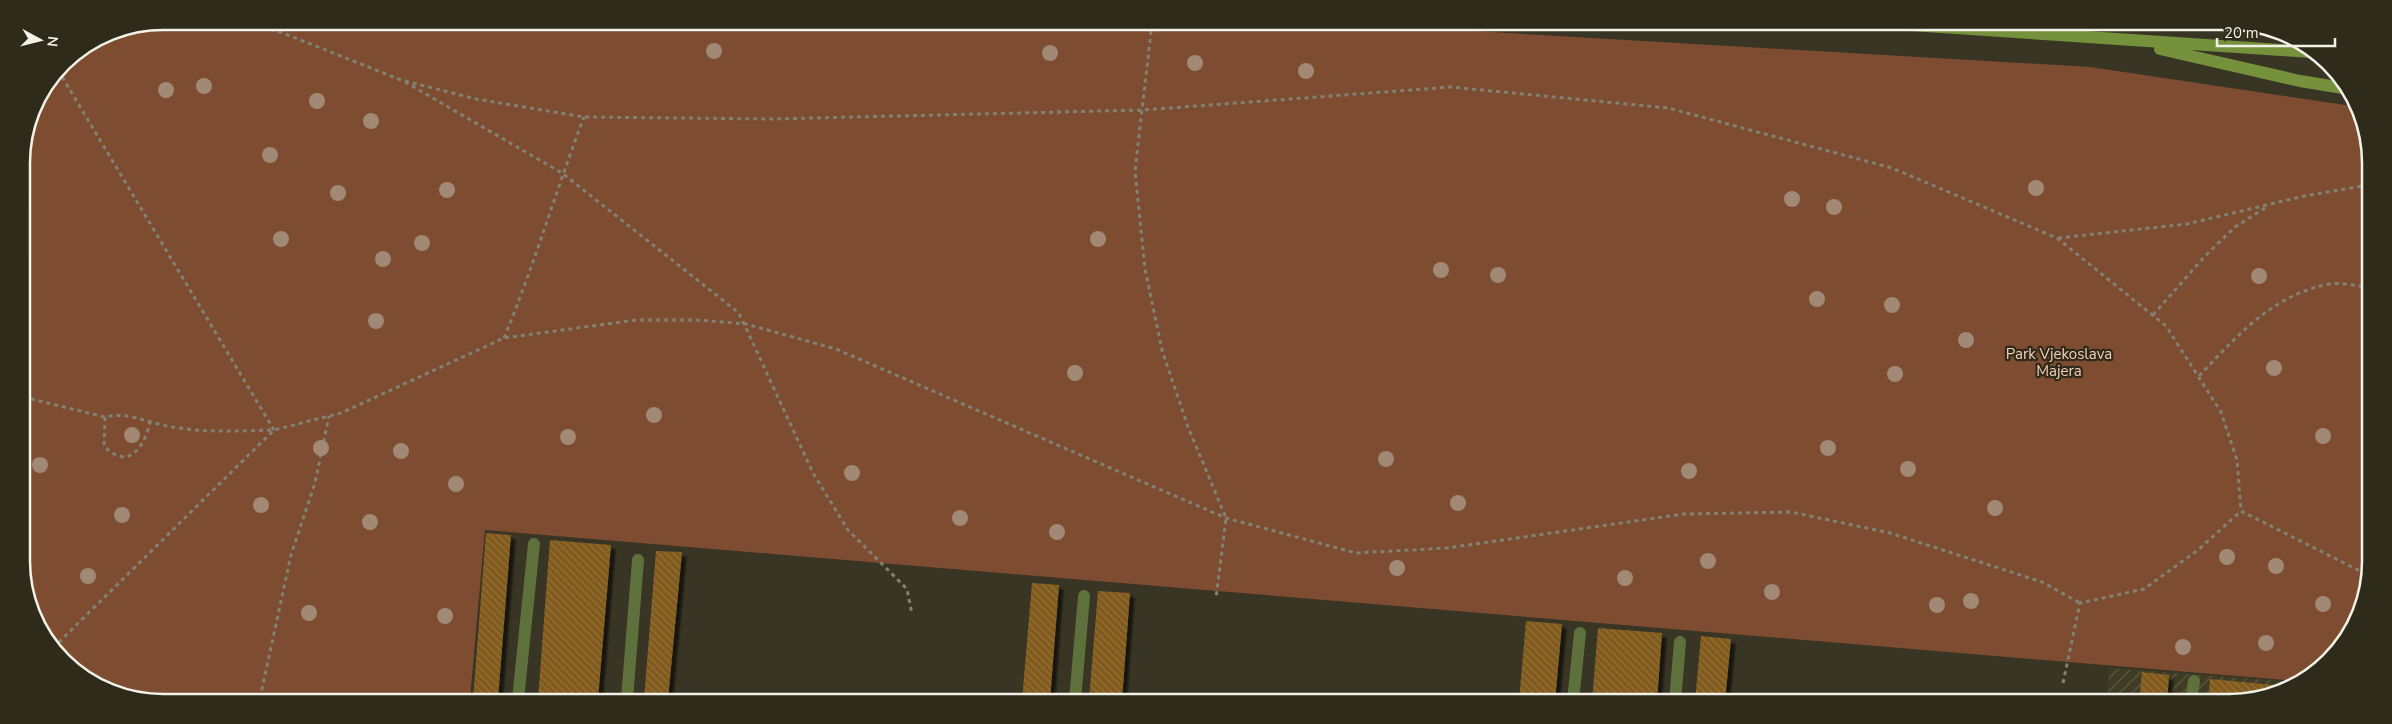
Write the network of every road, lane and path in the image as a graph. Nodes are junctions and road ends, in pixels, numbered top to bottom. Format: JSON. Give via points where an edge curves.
{"nodes":[{"id":1,"x":273,"y":30,"type":"edge"},
{"id":2,"x":1151,"y":30,"type":"edge"},
{"id":3,"x":1981,"y":30,"type":"edge"},
{"id":4,"x":2121,"y":40,"type":"junction"},
{"id":5,"x":2301,"y":51,"type":"edge"},
{"id":6,"x":62,"y":76,"type":"edge"},
{"id":7,"x":401,"y":80,"type":"junction"},
{"id":8,"x":2338,"y":87,"type":"edge"},
{"id":9,"x":1144,"y":110,"type":"junction"},
{"id":10,"x":584,"y":118,"type":"junction"},
{"id":11,"x":562,"y":173,"type":"junction"},
{"id":12,"x":2362,"y":186,"type":"edge"},
{"id":13,"x":2271,"y":204,"type":"junction"},
{"id":14,"x":2058,"y":238,"type":"junction"},
{"id":15,"x":2362,"y":286,"type":"edge"},
{"id":16,"x":2153,"y":315,"type":"junction"},
{"id":17,"x":746,"y":324,"type":"junction"},
{"id":18,"x":504,"y":338,"type":"junction"},
{"id":19,"x":2199,"y":376,"type":"junction"},
{"id":20,"x":30,"y":399,"type":"edge"},
{"id":21,"x":329,"y":416,"type":"junction"},
{"id":22,"x":105,"y":417,"type":"junction"},
{"id":23,"x":150,"y":422,"type":"junction"},
{"id":24,"x":274,"y":430,"type":"junction"},
{"id":25,"x":2242,"y":511,"type":"junction"},
{"id":26,"x":1226,"y":518,"type":"junction"},
{"id":27,"x":534,"y":544,"type":"dead end"},
{"id":28,"x":638,"y":560,"type":"dead end"},
{"id":29,"x":2361,"y":572,"type":"edge"},
{"id":30,"x":1084,"y":596,"type":"dead end"},
{"id":31,"x":1216,"y":598,"type":"dead end"},
{"id":32,"x":2080,"y":603,"type":"junction"},
{"id":33,"x":912,"y":614,"type":"dead end"},
{"id":34,"x":1580,"y":633,"type":"dead end"},
{"id":35,"x":1680,"y":642,"type":"dead end"},
{"id":36,"x":58,"y":643,"type":"edge"},
{"id":37,"x":2194,"y":681,"type":"dead end"},
{"id":38,"x":2063,"y":683,"type":"dead end"},
{"id":39,"x":261,"y":694,"type":"edge"},
{"id":40,"x":519,"y":694,"type":"edge"},
{"id":41,"x":627,"y":694,"type":"edge"},
{"id":42,"x":1076,"y":694,"type":"edge"},
{"id":43,"x":1574,"y":694,"type":"edge"},
{"id":44,"x":1676,"y":694,"type":"edge"},
{"id":45,"x":2192,"y":694,"type":"edge"}],
"edges":[{"from":1,"to":7,"type":"path"},
{"from":2,"to":9,"type":"path"},
{"from":3,"to":4,"type":"street"},
{"from":4,"to":5,"type":"street"},
{"from":4,"to":8,"type":"street"},
{"from":6,"to":24,"type":"path"},
{"from":7,"to":10,"type":"path","via":[[476,99]]},
{"from":7,"to":11,"type":"path"},
{"from":9,"to":10,"type":"path","via":[[772,119]]},
{"from":9,"to":14,"type":"path","via":[[1451,87],[1668,108],[1892,168]]},
{"from":9,"to":26,"type":"path","via":[[1135,171],[1149,287],[1162,350],[1188,427]]},
{"from":10,"to":11,"type":"path"},
{"from":11,"to":17,"type":"path","via":[[739,313]]},
{"from":11,"to":18,"type":"path","via":[[523,292]]},
{"from":12,"to":13,"type":"path"},
{"from":13,"to":14,"type":"path","via":[[2187,224]]},
{"from":13,"to":16,"type":"path","via":[[2235,227]]},
{"from":14,"to":16,"type":"path"},
{"from":15,"to":19,"type":"path","via":[[2330,283],[2284,298],[2243,329]]},
{"from":16,"to":19,"type":"path","via":[[2166,326]]},
{"from":17,"to":18,"type":"path","via":[[636,320]]},
{"from":17,"to":26,"type":"path","via":[[836,349]]},
{"from":17,"to":33,"type":"path","via":[[812,473],[848,530],[907,589]]},
{"from":18,"to":21,"type":"path"},
{"from":19,"to":25,"type":"path","via":[[2221,412],[2237,460]]},
{"from":20,"to":22,"type":"path"},
{"from":21,"to":24,"type":"path"},
{"from":21,"to":39,"type":"path","via":[[315,483],[291,555]]},
{"from":22,"to":23,"type":"path","via":[[115,414]]},
{"from":22,"to":23,"type":"path","via":[[104,446],[112,455],[124,458],[136,452],[146,438]]},
{"from":23,"to":24,"type":"path","via":[[173,428],[216,431]]},
{"from":24,"to":36,"type":"path"},
{"from":25,"to":29,"type":"path"},
{"from":25,"to":32,"type":"path","via":[[2198,550],[2144,589]]},
{"from":26,"to":31,"type":"path"},
{"from":26,"to":32,"type":"path","via":[[1356,553],[1447,548],[1684,514],[1791,512],[1890,533],[2042,582]]},
{"from":27,"to":40,"type":"lane"},
{"from":28,"to":41,"type":"lane"},
{"from":30,"to":42,"type":"lane"},
{"from":32,"to":38,"type":"path"},
{"from":34,"to":43,"type":"lane"},
{"from":35,"to":44,"type":"lane"},
{"from":37,"to":45,"type":"lane"}]}
